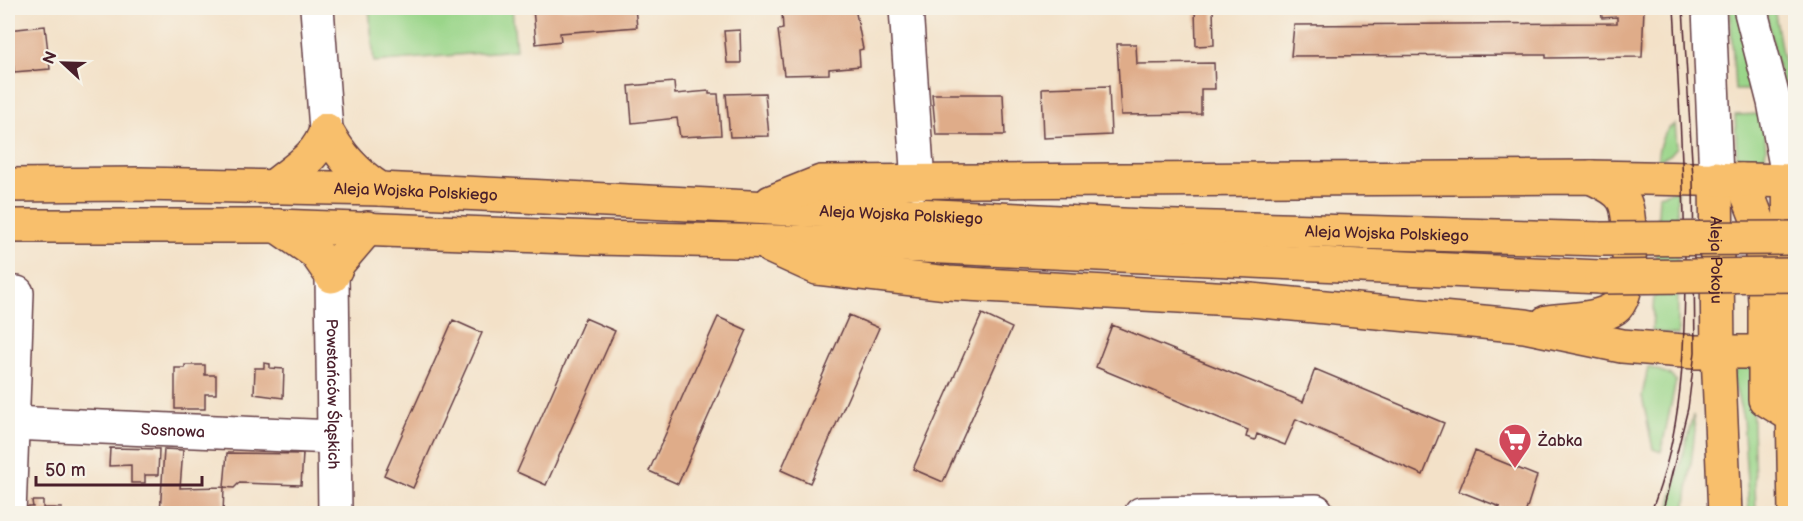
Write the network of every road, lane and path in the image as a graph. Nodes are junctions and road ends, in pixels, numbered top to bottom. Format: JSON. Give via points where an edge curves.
{"nodes":[{"id":1,"x":317,"y":8,"type":"edge"},
{"id":2,"x":906,"y":8,"type":"edge"},
{"id":3,"x":1709,"y":8,"type":"edge"},
{"id":4,"x":1750,"y":8,"type":"edge"},
{"id":5,"x":326,"y":130,"type":"junction"},
{"id":6,"x":1787,"y":131,"type":"edge"},
{"id":7,"x":1591,"y":177,"type":"junction"},
{"id":8,"x":1729,"y":179,"type":"junction"},
{"id":9,"x":1792,"y":181,"type":"edge"},
{"id":10,"x":918,"y":183,"type":"junction"},
{"id":11,"x":8,"y":185,"type":"edge"},
{"id":12,"x":273,"y":187,"type":"junction"},
{"id":13,"x":380,"y":189,"type":"junction"},
{"id":14,"x":761,"y":206,"type":"junction"},
{"id":15,"x":8,"y":226,"type":"edge"},
{"id":16,"x":277,"y":226,"type":"junction"},
{"id":17,"x":368,"y":228,"type":"junction"},
{"id":18,"x":1796,"y":238,"type":"edge"},
{"id":19,"x":758,"y":242,"type":"junction"},
{"id":20,"x":1796,"y":275,"type":"edge"},
{"id":21,"x":332,"y":276,"type":"junction"},
{"id":22,"x":17,"y":293,"type":"dead end"},
{"id":23,"x":1525,"y":326,"type":"junction"},
{"id":24,"x":1784,"y":352,"type":"edge"},
{"id":25,"x":1718,"y":353,"type":"junction"},
{"id":26,"x":1795,"y":416,"type":"edge"},
{"id":27,"x":11,"y":423,"type":"junction"},
{"id":28,"x":334,"y":437,"type":"junction"},
{"id":29,"x":1722,"y":460,"type":"junction"},
{"id":30,"x":1316,"y":511,"type":"dead end"},
{"id":31,"x":9,"y":513,"type":"edge"},
{"id":32,"x":335,"y":513,"type":"edge"},
{"id":33,"x":1141,"y":513,"type":"edge"},
{"id":34,"x":1707,"y":513,"type":"edge"},
{"id":35,"x":1725,"y":513,"type":"edge"},
{"id":36,"x":1795,"y":513,"type":"edge"}],
"edges":[{"from":1,"to":5,"type":"street"},
{"from":2,"to":10,"type":"street"},
{"from":3,"to":8,"type":"street","name":"Aleja Pokoju"},
{"from":4,"to":6,"type":"street"},
{"from":5,"to":12,"type":"main road","via":[[310,158]]},
{"from":5,"to":13,"type":"main road","via":[[347,163]]},
{"from":6,"to":9,"type":"street"},
{"from":7,"to":8,"type":"main road","name":"Aleja Wojska Polskiego"},
{"from":7,"to":10,"type":"main road","name":"Aleja Wojska Polskiego"},
{"from":7,"to":23,"type":"main road","via":[[1621,195],[1628,213],[1627,285],[1623,299],[1600,314]]},
{"from":8,"to":9,"type":"main road","name":"Aleja Wojska Polskiego"},
{"from":8,"to":24,"type":"main road","via":[[1760,226],[1765,302]]},
{"from":8,"to":25,"type":"main road","name":"Aleja Pokoju"},
{"from":9,"to":24,"type":"main road"},
{"from":10,"to":14,"type":"main road","name":"Aleja Wojska Polskiego","via":[[821,182]]},
{"from":11,"to":12,"type":"main road","name":"Aleja Wojska Polskiego"},
{"from":12,"to":13,"type":"main road","name":"Aleja Wojska Polskiego"},
{"from":13,"to":14,"type":"main road","name":"Aleja Wojska Polskiego"},
{"from":14,"to":18,"type":"main road","name":"Aleja Wojska Polskiego","bridge":true,"via":[[1143,226],[1602,239]]},
{"from":15,"to":16,"type":"main road","name":"Aleja Wojska Polskiego"},
{"from":16,"to":17,"type":"main road","name":"Aleja Wojska Polskiego"},
{"from":16,"to":21,"type":"main road","via":[[316,253]]},
{"from":17,"to":19,"type":"main road","name":"Aleja Wojska Polskiego"},
{"from":17,"to":21,"type":"main road"},
{"from":19,"to":20,"type":"main road","name":"Aleja Wojska Polskiego","bridge":true,"via":[[879,244],[1601,277]]},
{"from":19,"to":23,"type":"main road","via":[[817,268],[938,281],[1251,300]]},
{"from":21,"to":28,"type":"street","name":"Powstańców Śląskich"},
{"from":22,"to":27,"type":"street"},
{"from":23,"to":25,"type":"main road","via":[[1622,346]]},
{"from":24,"to":25,"type":"main road"},
{"from":24,"to":26,"type":"main road"},
{"from":25,"to":29,"type":"main road","name":"Aleja Pokoju"},
{"from":26,"to":36,"type":"main road"},
{"from":27,"to":28,"type":"street","name":"Sosnowa"},
{"from":27,"to":31,"type":"street"},
{"from":28,"to":32,"type":"street","name":"Powstańców Śląskich"},
{"from":29,"to":34,"type":"street"},
{"from":29,"to":35,"type":"main road","name":"Aleja Pokoju"},
{"from":30,"to":33,"type":"street"}]}
